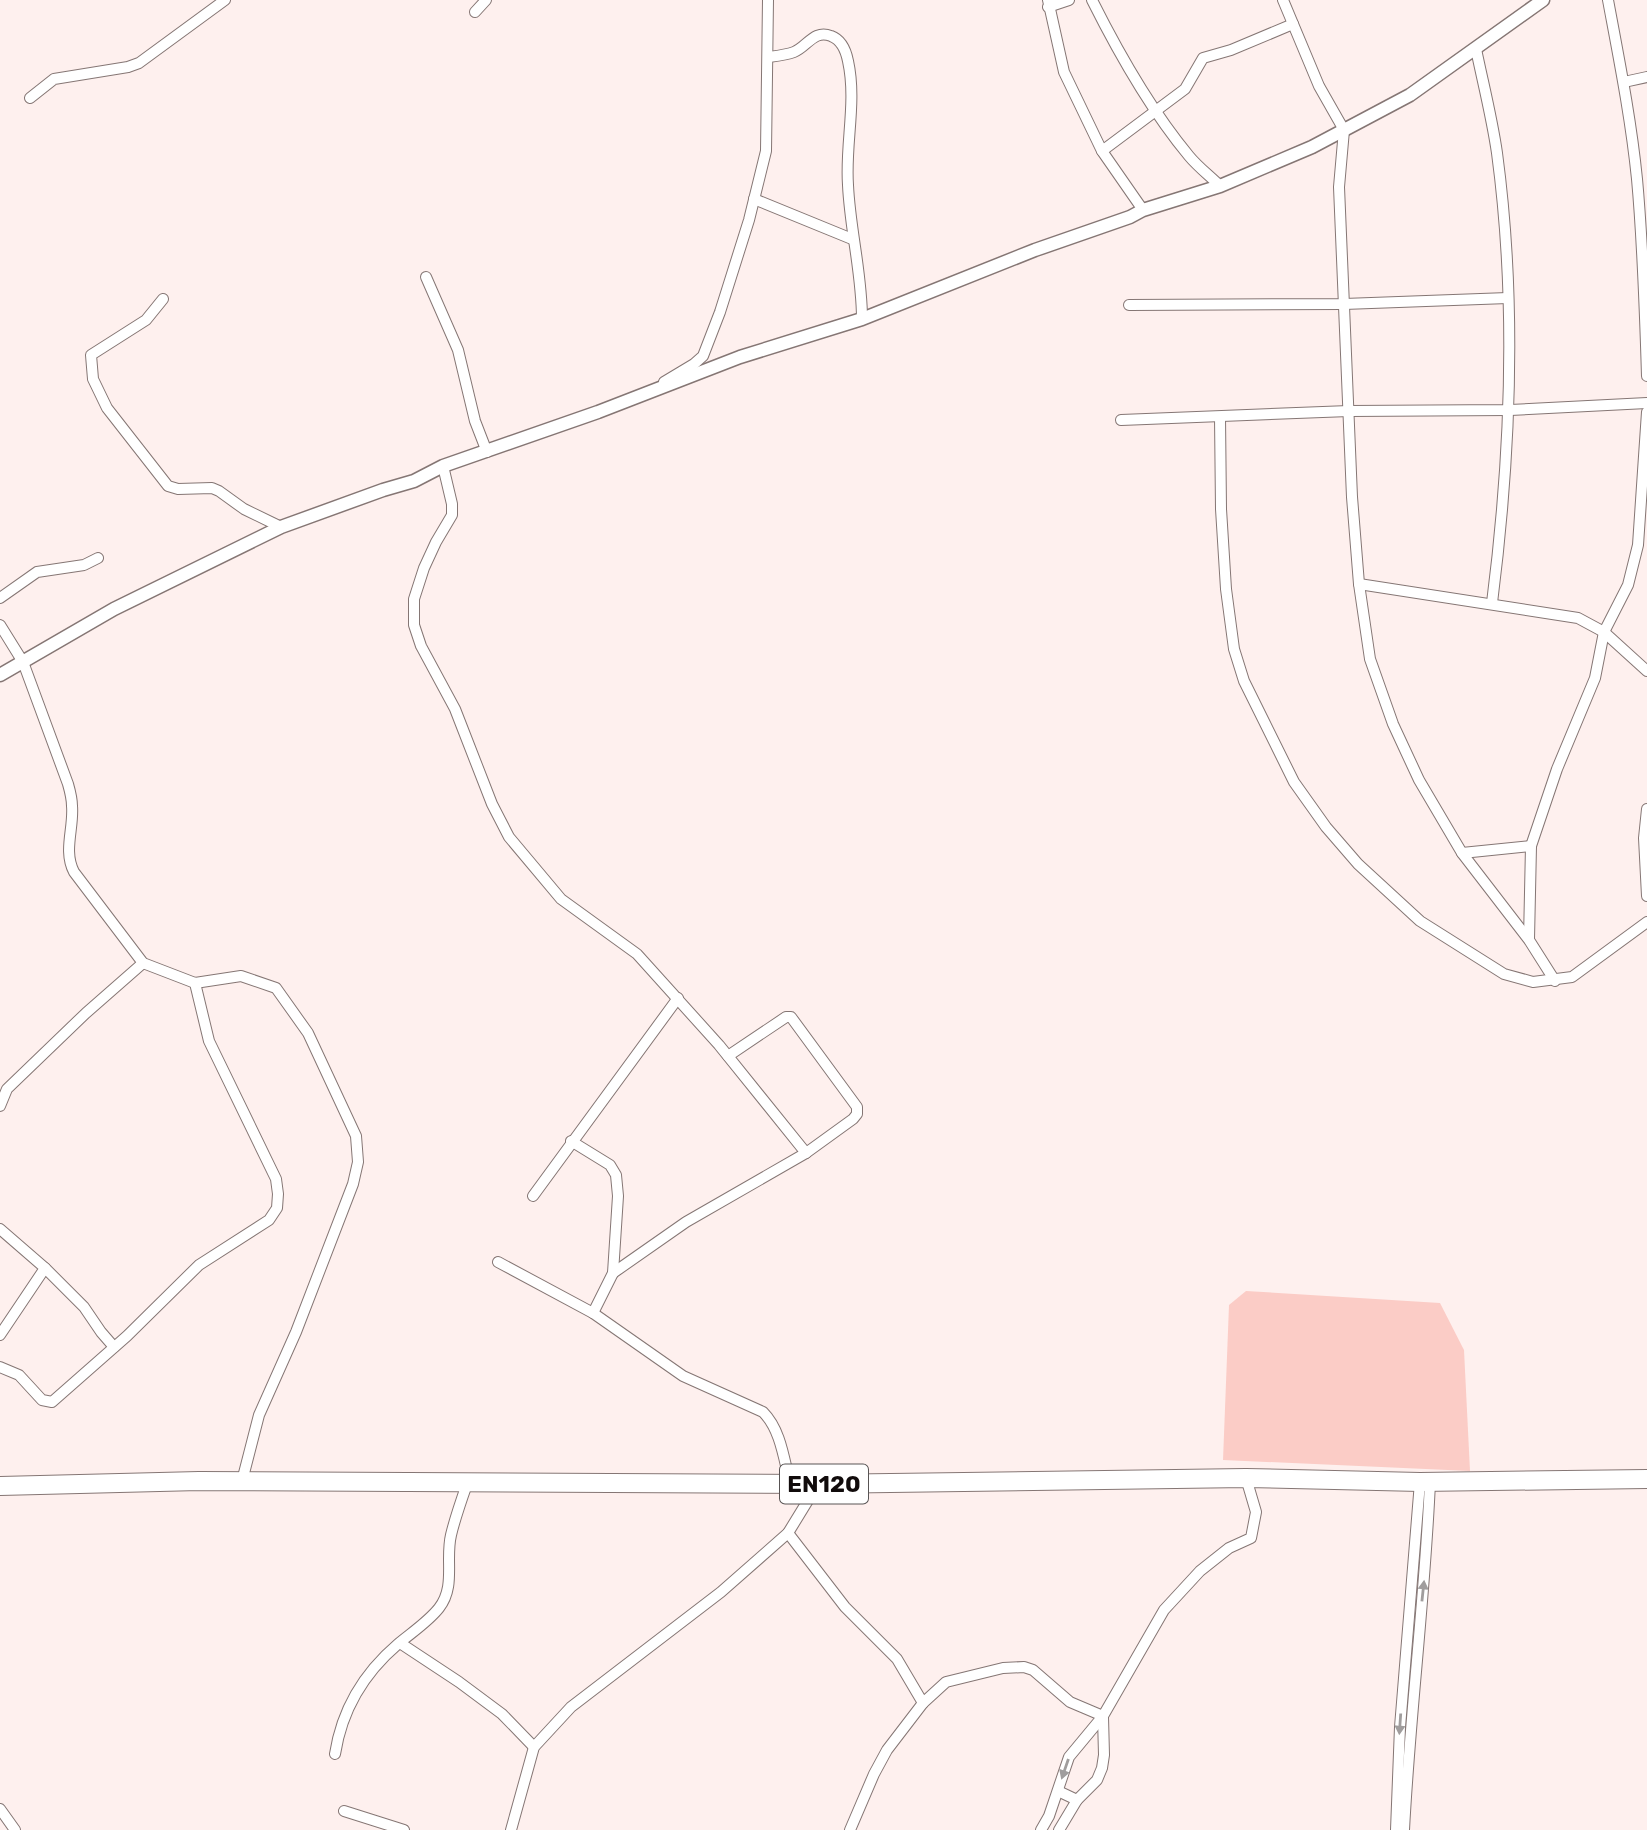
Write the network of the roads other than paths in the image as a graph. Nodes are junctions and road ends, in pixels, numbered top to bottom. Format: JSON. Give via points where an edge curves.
{"nodes":[{"id":1,"x":225,"y":0,"type":"edge"},
{"id":2,"x":486,"y":0,"type":"edge"},
{"id":3,"x":768,"y":0,"type":"edge"},
{"id":4,"x":1069,"y":0,"type":"edge"},
{"id":5,"x":1091,"y":0,"type":"edge"},
{"id":6,"x":1283,"y":0,"type":"edge"},
{"id":7,"x":1544,"y":0,"type":"edge"},
{"id":8,"x":1608,"y":0,"type":"edge"},
{"id":9,"x":1048,"y":3,"type":"edge"},
{"id":10,"x":475,"y":12,"type":"dead end"},
{"id":11,"x":1293,"y":24,"type":"junction"},
{"id":12,"x":1476,"y":49,"type":"junction"},
{"id":13,"x":768,"y":57,"type":"junction"},
{"id":14,"x":1647,"y":77,"type":"edge"},
{"id":15,"x":1624,"y":82,"type":"junction"},
{"id":16,"x":30,"y":98,"type":"dead end"},
{"id":17,"x":1155,"y":110,"type":"junction"},
{"id":18,"x":1344,"y":130,"type":"junction"},
{"id":19,"x":1102,"y":151,"type":"junction"},
{"id":20,"x":1220,"y":186,"type":"junction"},
{"id":21,"x":754,"y":199,"type":"junction"},
{"id":22,"x":1143,"y":210,"type":"junction"},
{"id":23,"x":852,"y":239,"type":"junction"},
{"id":24,"x":426,"y":277,"type":"dead end"},
{"id":25,"x":1508,"y":298,"type":"junction"},
{"id":26,"x":163,"y":299,"type":"dead end"},
{"id":27,"x":1344,"y":304,"type":"junction"},
{"id":28,"x":1129,"y":305,"type":"dead end"},
{"id":29,"x":862,"y":319,"type":"junction"},
{"id":30,"x":1647,"y":376,"type":"edge"},
{"id":31,"x":652,"y":390,"type":"junction"},
{"id":32,"x":1647,"y":402,"type":"edge"},
{"id":33,"x":1510,"y":410,"type":"junction"},
{"id":34,"x":1349,"y":411,"type":"junction"},
{"id":35,"x":1647,"y":412,"type":"edge"},
{"id":36,"x":1220,"y":417,"type":"junction"},
{"id":37,"x":1121,"y":420,"type":"dead end"},
{"id":38,"x":487,"y":452,"type":"junction"},
{"id":39,"x":443,"y":466,"type":"junction"},
{"id":40,"x":281,"y":527,"type":"junction"},
{"id":41,"x":99,"y":558,"type":"dead end"},
{"id":42,"x":1359,"y":584,"type":"junction"},
{"id":43,"x":0,"y":598,"type":"edge"},
{"id":44,"x":1493,"y":603,"type":"junction"},
{"id":45,"x":0,"y":625,"type":"edge"},
{"id":46,"x":1604,"y":632,"type":"junction"},
{"id":47,"x":23,"y":662,"type":"junction"},
{"id":48,"x":1647,"y":671,"type":"edge"},
{"id":49,"x":0,"y":675,"type":"edge"},
{"id":50,"x":1647,"y":809,"type":"edge"},
{"id":51,"x":1531,"y":846,"type":"junction"},
{"id":52,"x":1462,"y":853,"type":"junction"},
{"id":53,"x":1647,"y":896,"type":"edge"},
{"id":54,"x":1647,"y":922,"type":"edge"},
{"id":55,"x":1529,"y":940,"type":"junction"},
{"id":56,"x":143,"y":963,"type":"junction"},
{"id":57,"x":1555,"y":981,"type":"junction"},
{"id":58,"x":195,"y":983,"type":"junction"},
{"id":59,"x":678,"y":998,"type":"junction"},
{"id":60,"x":728,"y":1056,"type":"junction"},
{"id":61,"x":0,"y":1106,"type":"edge"},
{"id":62,"x":571,"y":1141,"type":"junction"},
{"id":63,"x":806,"y":1153,"type":"junction"},
{"id":64,"x":533,"y":1196,"type":"dead end"},
{"id":65,"x":0,"y":1229,"type":"edge"},
{"id":66,"x":498,"y":1262,"type":"dead end"},
{"id":67,"x":45,"y":1268,"type":"junction"},
{"id":68,"x":613,"y":1273,"type":"junction"},
{"id":69,"x":593,"y":1313,"type":"junction"},
{"id":70,"x":0,"y":1335,"type":"edge"},
{"id":71,"x":114,"y":1348,"type":"junction"},
{"id":72,"x":0,"y":1367,"type":"edge"},
{"id":73,"x":1246,"y":1478,"type":"junction"},
{"id":74,"x":1647,"y":1479,"type":"edge"},
{"id":75,"x":242,"y":1481,"type":"junction"},
{"id":76,"x":1425,"y":1482,"type":"junction"},
{"id":77,"x":790,"y":1483,"type":"junction"},
{"id":78,"x":467,"y":1484,"type":"junction"},
{"id":79,"x":818,"y":1484,"type":"junction"},
{"id":80,"x":0,"y":1486,"type":"edge"},
{"id":81,"x":788,"y":1533,"type":"junction"},
{"id":82,"x":400,"y":1643,"type":"junction"},
{"id":83,"x":923,"y":1703,"type":"junction"},
{"id":84,"x":1103,"y":1716,"type":"junction"},
{"id":85,"x":534,"y":1747,"type":"junction"},
{"id":86,"x":335,"y":1754,"type":"dead end"},
{"id":87,"x":1058,"y":1791,"type":"junction"},
{"id":88,"x":1077,"y":1800,"type":"junction"},
{"id":89,"x":0,"y":1809,"type":"edge"},
{"id":90,"x":344,"y":1811,"type":"dead end"},
{"id":91,"x":15,"y":1830,"type":"edge"},
{"id":92,"x":404,"y":1830,"type":"edge"},
{"id":93,"x":511,"y":1830,"type":"edge"},
{"id":94,"x":850,"y":1830,"type":"edge"},
{"id":95,"x":1041,"y":1830,"type":"edge"},
{"id":96,"x":1059,"y":1830,"type":"edge"},
{"id":97,"x":1396,"y":1830,"type":"edge"},
{"id":98,"x":1404,"y":1830,"type":"edge"}],
"edges":[{"from":1,"to":16,"type":"street","via":[[139,63],[54,79]]},
{"from":2,"to":10,"type":"street"},
{"from":3,"to":13,"type":"street"},
{"from":4,"to":9,"type":"street"},
{"from":5,"to":17,"type":"street"},
{"from":6,"to":11,"type":"street"},
{"from":7,"to":12,"type":"street"},
{"from":8,"to":15,"type":"street"},
{"from":9,"to":19,"type":"street","via":[[1064,72]]},
{"from":11,"to":17,"type":"street","via":[[1203,58],[1185,89]]},
{"from":11,"to":18,"type":"street"},
{"from":12,"to":18,"type":"street","via":[[1410,95]]},
{"from":12,"to":25,"type":"street","via":[[1496,151]]},
{"from":13,"to":21,"type":"street","via":[[766,151]]},
{"from":13,"to":23,"type":"street","via":[[798,51],[818,35],[830,35],[845,47],[852,98],[847,152]]},
{"from":14,"to":15,"type":"street"},
{"from":15,"to":30,"type":"street","via":[[1637,177]]},
{"from":17,"to":19,"type":"street"},
{"from":17,"to":20,"type":"street","via":[[1190,157]]},
{"from":18,"to":20,"type":"street"},
{"from":18,"to":27,"type":"street","via":[[1339,187]]},
{"from":19,"to":22,"type":"street"},
{"from":20,"to":22,"type":"street"},
{"from":21,"to":23,"type":"street"},
{"from":21,"to":31,"type":"street","via":[[703,356]]},
{"from":22,"to":29,"type":"street"},
{"from":23,"to":29,"type":"street"},
{"from":24,"to":38,"type":"street","via":[[458,350]]},
{"from":25,"to":27,"type":"street"},
{"from":25,"to":33,"type":"street"},
{"from":26,"to":40,"type":"street","via":[[145,320],[91,355],[93,379],[107,408],[168,486],[212,488]]},
{"from":27,"to":28,"type":"street"},
{"from":27,"to":34,"type":"street"},
{"from":29,"to":31,"type":"street"},
{"from":31,"to":38,"type":"street"},
{"from":32,"to":33,"type":"street"},
{"from":33,"to":34,"type":"street"},
{"from":33,"to":44,"type":"street"},
{"from":34,"to":36,"type":"street"},
{"from":34,"to":42,"type":"street"},
{"from":35,"to":46,"type":"street","via":[[1638,545],[1628,585]]},
{"from":36,"to":37,"type":"street"},
{"from":36,"to":57,"type":"street","via":[[1221,509],[1234,649],[1244,681],[1294,782],[1358,864],[1420,921],[1503,974],[1533,982]]},
{"from":38,"to":39,"type":"street"},
{"from":39,"to":40,"type":"street","via":[[414,481]]},
{"from":39,"to":59,"type":"street","via":[[452,515],[432,550],[414,599],[414,625],[421,646],[455,709],[509,837],[561,899],[637,954]]},
{"from":40,"to":47,"type":"street","via":[[114,609]]},
{"from":41,"to":43,"type":"street","via":[[84,565],[37,572]]},
{"from":42,"to":44,"type":"street"},
{"from":42,"to":52,"type":"street","via":[[1370,659],[1393,724]]},
{"from":44,"to":46,"type":"street","via":[[1578,618]]},
{"from":45,"to":47,"type":"street"},
{"from":46,"to":48,"type":"street"},
{"from":46,"to":51,"type":"street","via":[[1595,678]]},
{"from":47,"to":49,"type":"street"},
{"from":47,"to":56,"type":"street","via":[[68,783],[72,804],[69,863]]},
{"from":50,"to":53,"type":"street"},
{"from":51,"to":52,"type":"street"},
{"from":51,"to":55,"type":"street"},
{"from":52,"to":55,"type":"street"},
{"from":54,"to":57,"type":"street","via":[[1572,977]]},
{"from":55,"to":57,"type":"street"},
{"from":56,"to":58,"type":"street"},
{"from":56,"to":61,"type":"street","via":[[7,1089]]},
{"from":58,"to":71,"type":"street","via":[[209,1041],[276,1179],[277,1208],[270,1220],[199,1265]]},
{"from":58,"to":75,"type":"street","via":[[241,976],[276,988],[308,1033],[356,1136],[354,1184],[259,1415]]},
{"from":59,"to":60,"type":"street"},
{"from":59,"to":62,"type":"street"},
{"from":60,"to":63,"type":"street"},
{"from":60,"to":63,"type":"street","via":[[786,1017],[796,1023],[857,1107],[853,1119]]},
{"from":62,"to":64,"type":"street"},
{"from":62,"to":68,"type":"street","via":[[610,1165],[616,1175]]},
{"from":63,"to":68,"type":"street","via":[[686,1222]]},
{"from":65,"to":67,"type":"street"},
{"from":66,"to":69,"type":"street"},
{"from":67,"to":70,"type":"street"},
{"from":67,"to":71,"type":"street","via":[[84,1307]]},
{"from":68,"to":69,"type":"street"},
{"from":69,"to":77,"type":"street","via":[[683,1376],[763,1412],[776,1432]]},
{"from":71,"to":72,"type":"street","via":[[50,1403],[19,1375]]},
{"from":73,"to":76,"type":"highway","number":"EN120"},
{"from":73,"to":79,"type":"highway","number":"EN120"},
{"from":73,"to":84,"type":"street","via":[[1256,1512],[1251,1538],[1200,1571],[1164,1610]]},
{"from":74,"to":76,"type":"highway","number":"EN120"},
{"from":75,"to":78,"type":"highway","number":"EN120"},
{"from":75,"to":80,"type":"highway","number":"EN120"},
{"from":76,"to":97,"type":"street","one_way":true,"via":[[1400,1727]]},
{"from":98,"to":76,"type":"street","one_way":true,"via":[[1426,1561]]},
{"from":77,"to":78,"type":"highway","number":"EN120"},
{"from":77,"to":79,"type":"highway","number":"EN120"},
{"from":78,"to":82,"type":"street","via":[[450,1538],[447,1594],[438,1609]]},
{"from":79,"to":81,"type":"street"},
{"from":81,"to":83,"type":"street","via":[[845,1606],[897,1659]]},
{"from":81,"to":85,"type":"street","via":[[721,1592],[571,1707]]},
{"from":82,"to":85,"type":"street","via":[[502,1714]]},
{"from":82,"to":86,"type":"street","via":[[361,1684],[338,1733]]},
{"from":83,"to":84,"type":"street","via":[[946,1682],[1024,1667],[1070,1702]]},
{"from":83,"to":94,"type":"street","via":[[887,1750]]},
{"from":84,"to":87,"type":"street","one_way":true,"via":[[1069,1757]]},
{"from":84,"to":88,"type":"street","via":[[1102,1768]]},
{"from":85,"to":93,"type":"street"},
{"from":87,"to":88,"type":"street"},
{"from":87,"to":95,"type":"street"},
{"from":88,"to":96,"type":"street"},
{"from":89,"to":91,"type":"street"},
{"from":90,"to":92,"type":"street"}]}
